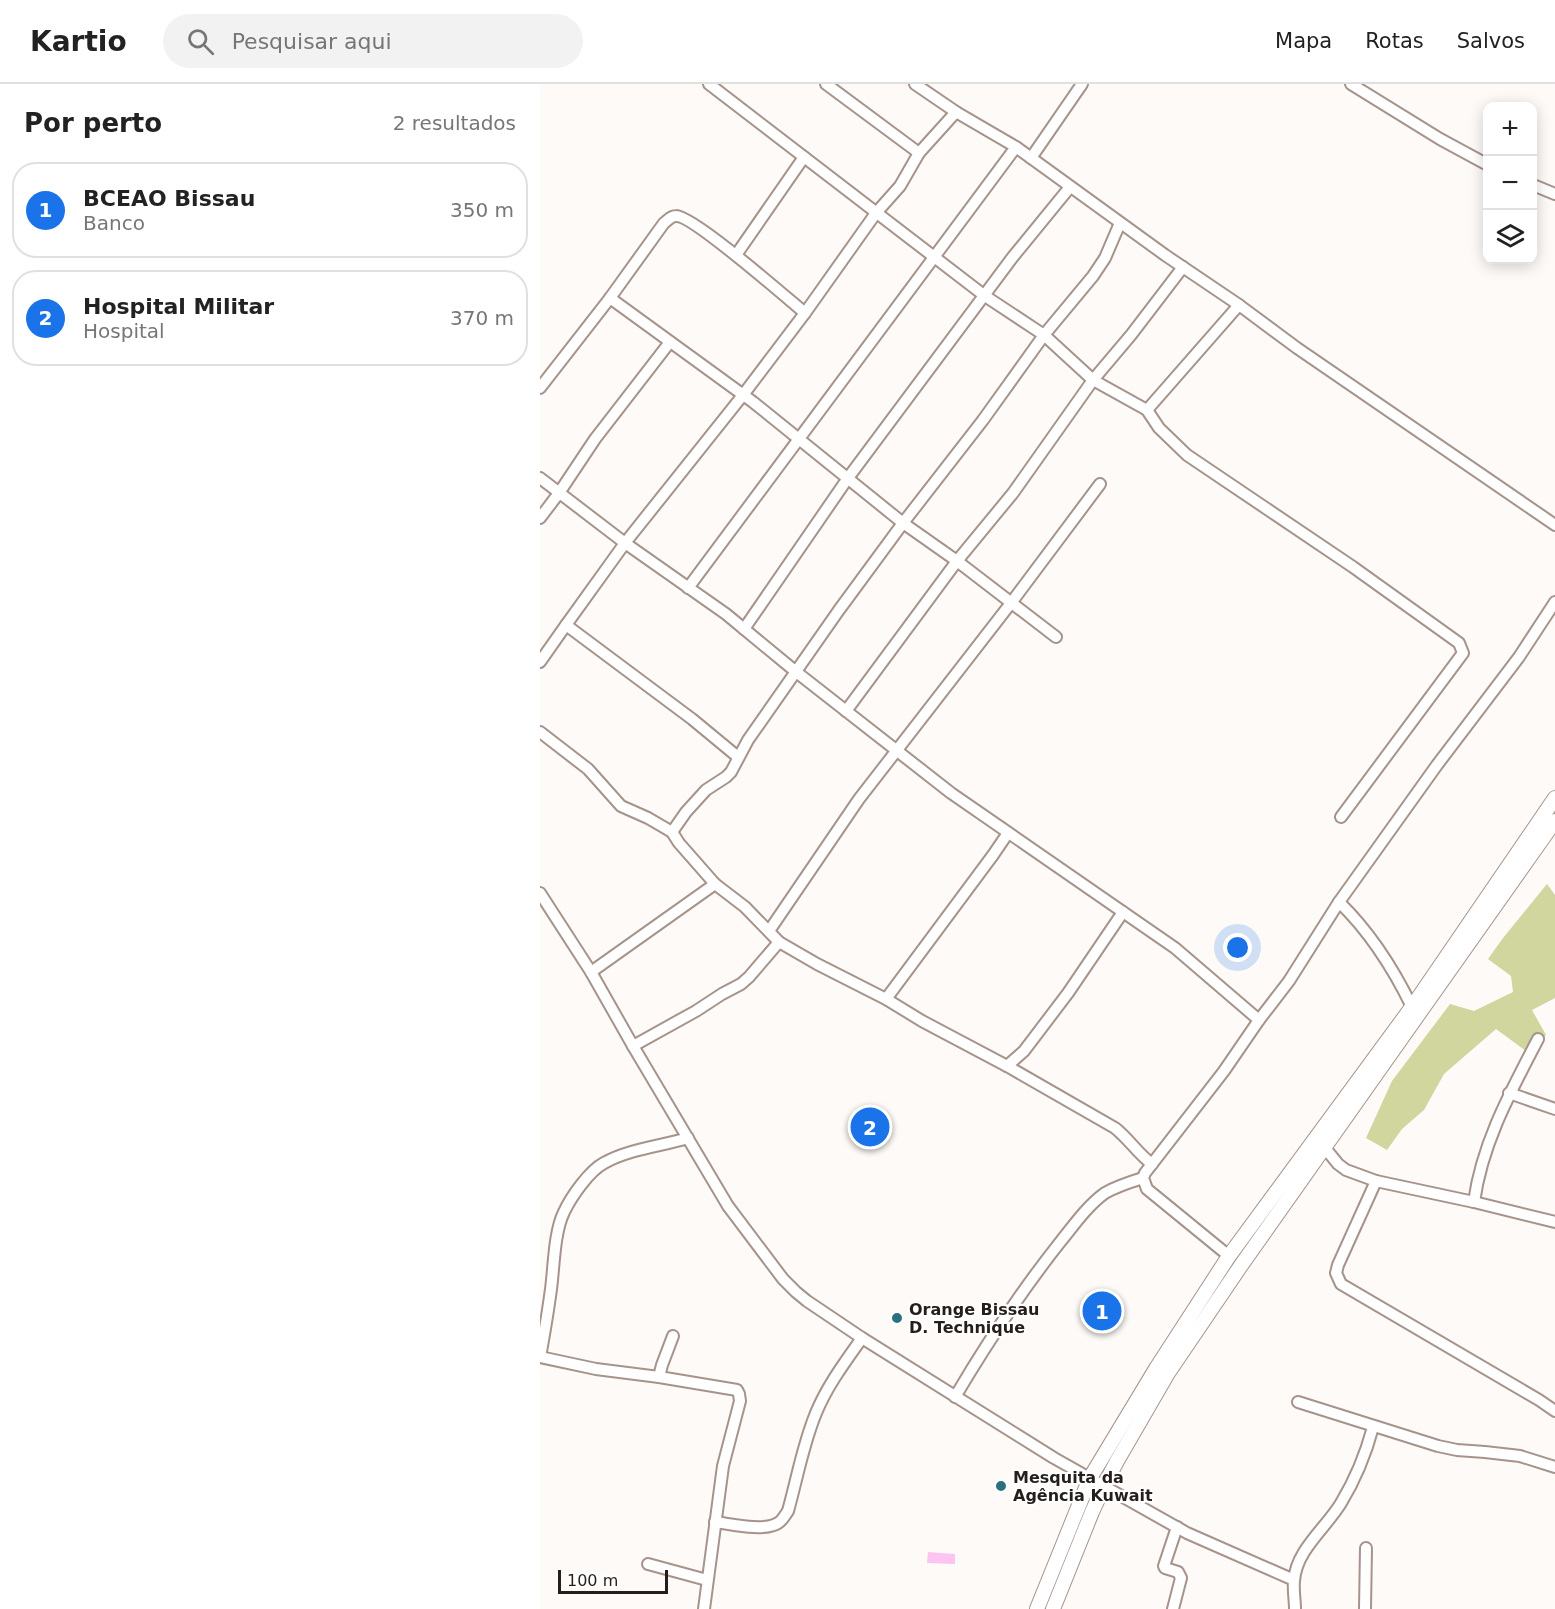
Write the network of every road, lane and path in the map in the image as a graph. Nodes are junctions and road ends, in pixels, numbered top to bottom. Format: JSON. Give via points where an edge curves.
{"nodes":[{"id":1,"x":709,"y":84,"type":"edge"},
{"id":2,"x":826,"y":84,"type":"edge"},
{"id":3,"x":915,"y":84,"type":"edge"},
{"id":4,"x":1082,"y":84,"type":"edge"},
{"id":5,"x":1351,"y":84,"type":"edge"},
{"id":6,"x":956,"y":112,"type":"junction"},
{"id":7,"x":1016,"y":147,"type":"junction"},
{"id":8,"x":920,"y":153,"type":"junction"},
{"id":9,"x":804,"y":157,"type":"junction"},
{"id":10,"x":1031,"y":158,"type":"junction"},
{"id":11,"x":1483,"y":162,"type":"edge"},
{"id":12,"x":1070,"y":187,"type":"junction"},
{"id":13,"x":1537,"y":187,"type":"edge"},
{"id":14,"x":1555,"y":194,"type":"edge"},
{"id":15,"x":876,"y":213,"type":"junction"},
{"id":16,"x":1120,"y":223,"type":"junction"},
{"id":17,"x":736,"y":255,"type":"junction"},
{"id":18,"x":933,"y":257,"type":"junction"},
{"id":19,"x":1183,"y":267,"type":"junction"},
{"id":20,"x":985,"y":296,"type":"junction"},
{"id":21,"x":610,"y":298,"type":"junction"},
{"id":22,"x":1239,"y":305,"type":"junction"},
{"id":23,"x":805,"y":313,"type":"junction"},
{"id":24,"x":1044,"y":335,"type":"junction"},
{"id":25,"x":670,"y":342,"type":"junction"},
{"id":26,"x":1094,"y":380,"type":"junction"},
{"id":27,"x":540,"y":388,"type":"edge"},
{"id":28,"x":743,"y":396,"type":"junction"},
{"id":29,"x":1148,"y":410,"type":"junction"},
{"id":30,"x":800,"y":439,"type":"junction"},
{"id":31,"x":540,"y":478,"type":"edge"},
{"id":32,"x":848,"y":478,"type":"junction"},
{"id":33,"x":1100,"y":484,"type":"dead end"},
{"id":34,"x":559,"y":493,"type":"junction"},
{"id":35,"x":540,"y":518,"type":"edge"},
{"id":36,"x":903,"y":523,"type":"junction"},
{"id":37,"x":1555,"y":525,"type":"edge"},
{"id":38,"x":625,"y":543,"type":"junction"},
{"id":39,"x":957,"y":561,"type":"junction"},
{"id":40,"x":688,"y":588,"type":"junction"},
{"id":41,"x":1011,"y":603,"type":"junction"},
{"id":42,"x":1555,"y":603,"type":"edge"},
{"id":43,"x":566,"y":625,"type":"junction"},
{"id":44,"x":744,"y":629,"type":"junction"},
{"id":45,"x":1056,"y":637,"type":"dead end"},
{"id":46,"x":540,"y":662,"type":"edge"},
{"id":47,"x":795,"y":671,"type":"junction"},
{"id":48,"x":846,"y":711,"type":"junction"},
{"id":49,"x":540,"y":732,"type":"edge"},
{"id":50,"x":897,"y":750,"type":"junction"},
{"id":51,"x":738,"y":757,"type":"junction"},
{"id":52,"x":1555,"y":798,"type":"edge"},
{"id":53,"x":1341,"y":817,"type":"dead end"},
{"id":54,"x":1555,"y":821,"type":"edge"},
{"id":55,"x":672,"y":832,"type":"junction"},
{"id":56,"x":1008,"y":833,"type":"junction"},
{"id":57,"x":715,"y":884,"type":"junction"},
{"id":58,"x":540,"y":893,"type":"edge"},
{"id":59,"x":1339,"y":902,"type":"junction"},
{"id":60,"x":1123,"y":912,"type":"junction"},
{"id":61,"x":769,"y":931,"type":"junction"},
{"id":62,"x":779,"y":942,"type":"junction"},
{"id":63,"x":591,"y":972,"type":"junction"},
{"id":64,"x":886,"y":999,"type":"junction"},
{"id":65,"x":1412,"y":1006,"type":"junction"},
{"id":66,"x":1259,"y":1020,"type":"junction"},
{"id":67,"x":1538,"y":1039,"type":"dead end"},
{"id":68,"x":633,"y":1046,"type":"junction"},
{"id":69,"x":1007,"y":1066,"type":"junction"},
{"id":70,"x":1509,"y":1093,"type":"junction"},
{"id":71,"x":1555,"y":1109,"type":"edge"},
{"id":72,"x":688,"y":1138,"type":"junction"},
{"id":73,"x":1325,"y":1148,"type":"junction"},
{"id":74,"x":1152,"y":1164,"type":"junction"},
{"id":75,"x":1143,"y":1178,"type":"junction"},
{"id":76,"x":1376,"y":1181,"type":"junction"},
{"id":77,"x":1474,"y":1202,"type":"junction"},
{"id":78,"x":1555,"y":1222,"type":"edge"},
{"id":79,"x":1229,"y":1256,"type":"junction"},
{"id":80,"x":545,"y":1288,"type":"edge"},
{"id":81,"x":673,"y":1336,"type":"dead end"},
{"id":82,"x":862,"y":1338,"type":"junction"},
{"id":83,"x":540,"y":1357,"type":"edge"},
{"id":84,"x":659,"y":1377,"type":"junction"},
{"id":85,"x":955,"y":1397,"type":"junction"},
{"id":86,"x":1298,"y":1402,"type":"dead end"},
{"id":87,"x":1555,"y":1411,"type":"edge"},
{"id":88,"x":1373,"y":1427,"type":"junction"},
{"id":89,"x":1555,"y":1467,"type":"edge"},
{"id":90,"x":1090,"y":1478,"type":"junction"},
{"id":91,"x":1104,"y":1486,"type":"junction"},
{"id":92,"x":715,"y":1522,"type":"junction"},
{"id":93,"x":1177,"y":1527,"type":"junction"},
{"id":94,"x":1366,"y":1548,"type":"dead end"},
{"id":95,"x":648,"y":1564,"type":"dead end"},
{"id":96,"x":707,"y":1580,"type":"junction"},
{"id":97,"x":1294,"y":1580,"type":"junction"},
{"id":98,"x":704,"y":1609,"type":"edge"},
{"id":99,"x":1036,"y":1609,"type":"edge"},
{"id":100,"x":1053,"y":1609,"type":"edge"},
{"id":101,"x":1173,"y":1609,"type":"edge"},
{"id":102,"x":1295,"y":1609,"type":"edge"},
{"id":103,"x":1365,"y":1609,"type":"edge"}],
"edges":[{"from":1,"to":9,"type":"street"},
{"from":2,"to":8,"type":"street"},
{"from":3,"to":6,"type":"street"},
{"from":4,"to":10,"type":"street"},
{"from":5,"to":11,"type":"street"},
{"from":6,"to":7,"type":"street"},
{"from":6,"to":8,"type":"street"},
{"from":7,"to":10,"type":"street"},
{"from":7,"to":18,"type":"street"},
{"from":8,"to":15,"type":"street","via":[[900,186]]},
{"from":9,"to":15,"type":"street"},
{"from":9,"to":17,"type":"street"},
{"from":10,"to":12,"type":"street"},
{"from":12,"to":16,"type":"street"},
{"from":12,"to":20,"type":"street"},
{"from":13,"to":14,"type":"street"},
{"from":15,"to":18,"type":"street"},
{"from":15,"to":23,"type":"street"},
{"from":16,"to":19,"type":"street"},
{"from":16,"to":24,"type":"street","via":[[1093,276]]},
{"from":17,"to":21,"type":"street","via":[[689,221],[674,216],[664,223]]},
{"from":17,"to":23,"type":"street"},
{"from":18,"to":20,"type":"street"},
{"from":18,"to":30,"type":"street"},
{"from":19,"to":22,"type":"street"},
{"from":19,"to":26,"type":"street"},
{"from":20,"to":24,"type":"street"},
{"from":20,"to":32,"type":"street"},
{"from":21,"to":25,"type":"street"},
{"from":21,"to":27,"type":"street"},
{"from":22,"to":29,"type":"street"},
{"from":22,"to":37,"type":"street"},
{"from":23,"to":28,"type":"street"},
{"from":24,"to":26,"type":"street"},
{"from":24,"to":36,"type":"street"},
{"from":25,"to":28,"type":"street"},
{"from":25,"to":34,"type":"street"},
{"from":26,"to":29,"type":"street"},
{"from":26,"to":39,"type":"street"},
{"from":28,"to":30,"type":"street"},
{"from":28,"to":38,"type":"street"},
{"from":29,"to":53,"type":"street","via":[[1159,428],[1187,455],[1459,643],[1463,653]]},
{"from":30,"to":32,"type":"street"},
{"from":30,"to":40,"type":"street"},
{"from":31,"to":34,"type":"street"},
{"from":32,"to":36,"type":"street"},
{"from":32,"to":44,"type":"street"},
{"from":33,"to":41,"type":"street"},
{"from":34,"to":35,"type":"street"},
{"from":34,"to":38,"type":"street"},
{"from":36,"to":39,"type":"street"},
{"from":36,"to":47,"type":"street"},
{"from":38,"to":40,"type":"street"},
{"from":38,"to":43,"type":"street"},
{"from":39,"to":41,"type":"street"},
{"from":39,"to":48,"type":"street"},
{"from":40,"to":44,"type":"street"},
{"from":41,"to":45,"type":"street"},
{"from":41,"to":50,"type":"street"},
{"from":42,"to":59,"type":"street"},
{"from":43,"to":46,"type":"street"},
{"from":43,"to":51,"type":"street"},
{"from":44,"to":47,"type":"street"},
{"from":47,"to":48,"type":"street"},
{"from":47,"to":51,"type":"street"},
{"from":48,"to":50,"type":"street"},
{"from":49,"to":55,"type":"street","via":[[588,769],[621,806]]},
{"from":50,"to":56,"type":"street"},
{"from":50,"to":61,"type":"street"},
{"from":51,"to":55,"type":"street","via":[[726,777],[706,790]]},
{"from":52,"to":65,"type":"main road"},
{"from":54,"to":73,"type":"main road"},
{"from":55,"to":57,"type":"street"},
{"from":56,"to":60,"type":"street"},
{"from":56,"to":64,"type":"street"},
{"from":57,"to":61,"type":"street"},
{"from":57,"to":63,"type":"street"},
{"from":58,"to":63,"type":"street"},
{"from":59,"to":65,"type":"street","via":[[1379,948]]},
{"from":59,"to":66,"type":"street"},
{"from":60,"to":66,"type":"street","via":[[1175,948]]},
{"from":60,"to":69,"type":"street","via":[[1062,1002],[1024,1051]]},
{"from":61,"to":62,"type":"street"},
{"from":62,"to":64,"type":"street"},
{"from":62,"to":68,"type":"street","via":[[741,984]]},
{"from":63,"to":68,"type":"street"},
{"from":64,"to":69,"type":"street"},
{"from":65,"to":79,"type":"main road"},
{"from":66,"to":74,"type":"street"},
{"from":67,"to":70,"type":"street"},
{"from":68,"to":72,"type":"street"},
{"from":69,"to":74,"type":"street","via":[[1115,1128]]},
{"from":70,"to":71,"type":"street"},
{"from":70,"to":77,"type":"street","via":[[1485,1155]]},
{"from":72,"to":80,"type":"street","via":[[624,1155],[592,1172],[563,1213]]},
{"from":72,"to":82,"type":"street","via":[[728,1206],[783,1279],[807,1301]]},
{"from":73,"to":76,"type":"street","via":[[1346,1170]]},
{"from":73,"to":91,"type":"main road","via":[[1168,1373]]},
{"from":74,"to":75,"type":"street"},
{"from":75,"to":79,"type":"street","via":[[1147,1189]]},
{"from":75,"to":85,"type":"street","via":[[1102,1195],[1070,1229],[1022,1292]]},
{"from":76,"to":77,"type":"street"},
{"from":76,"to":87,"type":"street","via":[[1338,1265],[1336,1273],[1341,1284]]},
{"from":77,"to":78,"type":"street"},
{"from":79,"to":90,"type":"main road"},
{"from":80,"to":83,"type":"street"},
{"from":81,"to":84,"type":"street"},
{"from":82,"to":85,"type":"street"},
{"from":82,"to":92,"type":"street","via":[[826,1391],[783,1519],[759,1527]]},
{"from":83,"to":84,"type":"street"},
{"from":84,"to":92,"type":"street","via":[[730,1388],[739,1394]]},
{"from":85,"to":90,"type":"street"},
{"from":86,"to":88,"type":"street"},
{"from":88,"to":89,"type":"street","via":[[1457,1450],[1520,1456]]},
{"from":88,"to":97,"type":"street","via":[[1349,1489],[1303,1554]]},
{"from":90,"to":91,"type":"street"},
{"from":90,"to":99,"type":"main road"},
{"from":91,"to":93,"type":"street"},
{"from":91,"to":100,"type":"main road"},
{"from":92,"to":96,"type":"street"},
{"from":93,"to":97,"type":"street"},
{"from":93,"to":101,"type":"street","via":[[1164,1562],[1165,1568],[1178,1572],[1180,1577]]},
{"from":94,"to":103,"type":"street"},
{"from":95,"to":96,"type":"street"},
{"from":96,"to":98,"type":"street"},
{"from":97,"to":102,"type":"street"}]}
